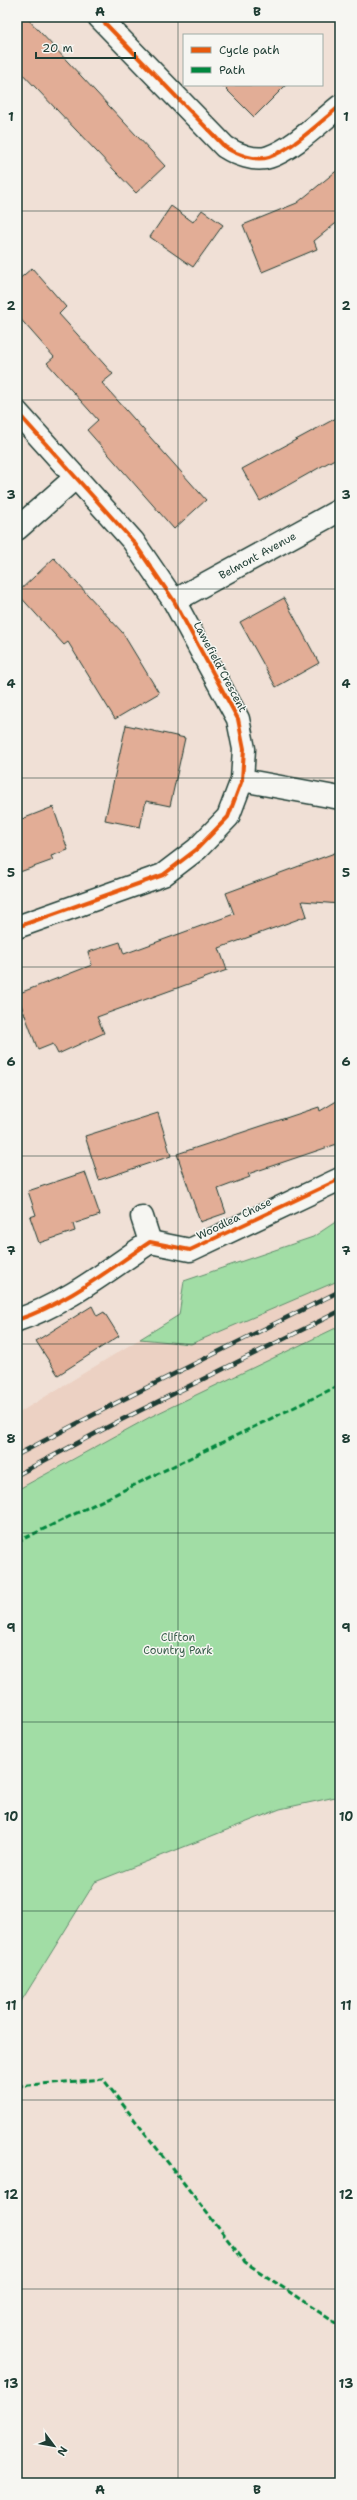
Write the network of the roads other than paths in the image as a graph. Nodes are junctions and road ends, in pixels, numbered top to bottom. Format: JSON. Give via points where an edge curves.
{"nodes":[{"id":1,"x":99,"y":17,"type":"edge"},
{"id":2,"x":340,"y":106,"type":"edge"},
{"id":3,"x":17,"y":412,"type":"edge"},
{"id":4,"x":74,"y":478,"type":"junction"},
{"id":5,"x":340,"y":510,"type":"edge"},
{"id":6,"x":17,"y":529,"type":"edge"},
{"id":7,"x":174,"y":601,"type":"junction"},
{"id":8,"x":242,"y":780,"type":"junction"},
{"id":9,"x":340,"y":798,"type":"edge"},
{"id":10,"x":17,"y":928,"type":"edge"},
{"id":11,"x":340,"y":1179,"type":"edge"},
{"id":12,"x":142,"y":1217,"type":"dead end"},
{"id":13,"x":150,"y":1242,"type":"junction"},
{"id":14,"x":24,"y":1317,"type":"edge"}],
"edges":[{"from":1,"to":2,"type":"street","via":[[224,147],[236,154],[268,158],[285,149]]},
{"from":3,"to":4,"type":"street","name":"Lawefield Crescent"},
{"from":4,"to":6,"type":"street"},
{"from":4,"to":7,"type":"street","name":"Lawefield Crescent","via":[[133,541]]},
{"from":5,"to":7,"type":"street","name":"Belmont Avenue"},
{"from":7,"to":8,"type":"street","name":"Lawefield Crescent","via":[[238,719],[244,749]]},
{"from":8,"to":9,"type":"street"},
{"from":8,"to":10,"type":"street","name":"Lawefield Crescent","via":[[228,817],[197,849],[163,875]]},
{"from":11,"to":13,"type":"street","name":"Woodlea Chase","via":[[190,1250]]},
{"from":12,"to":13,"type":"street"},
{"from":13,"to":14,"type":"street","via":[[69,1296]]}]}
